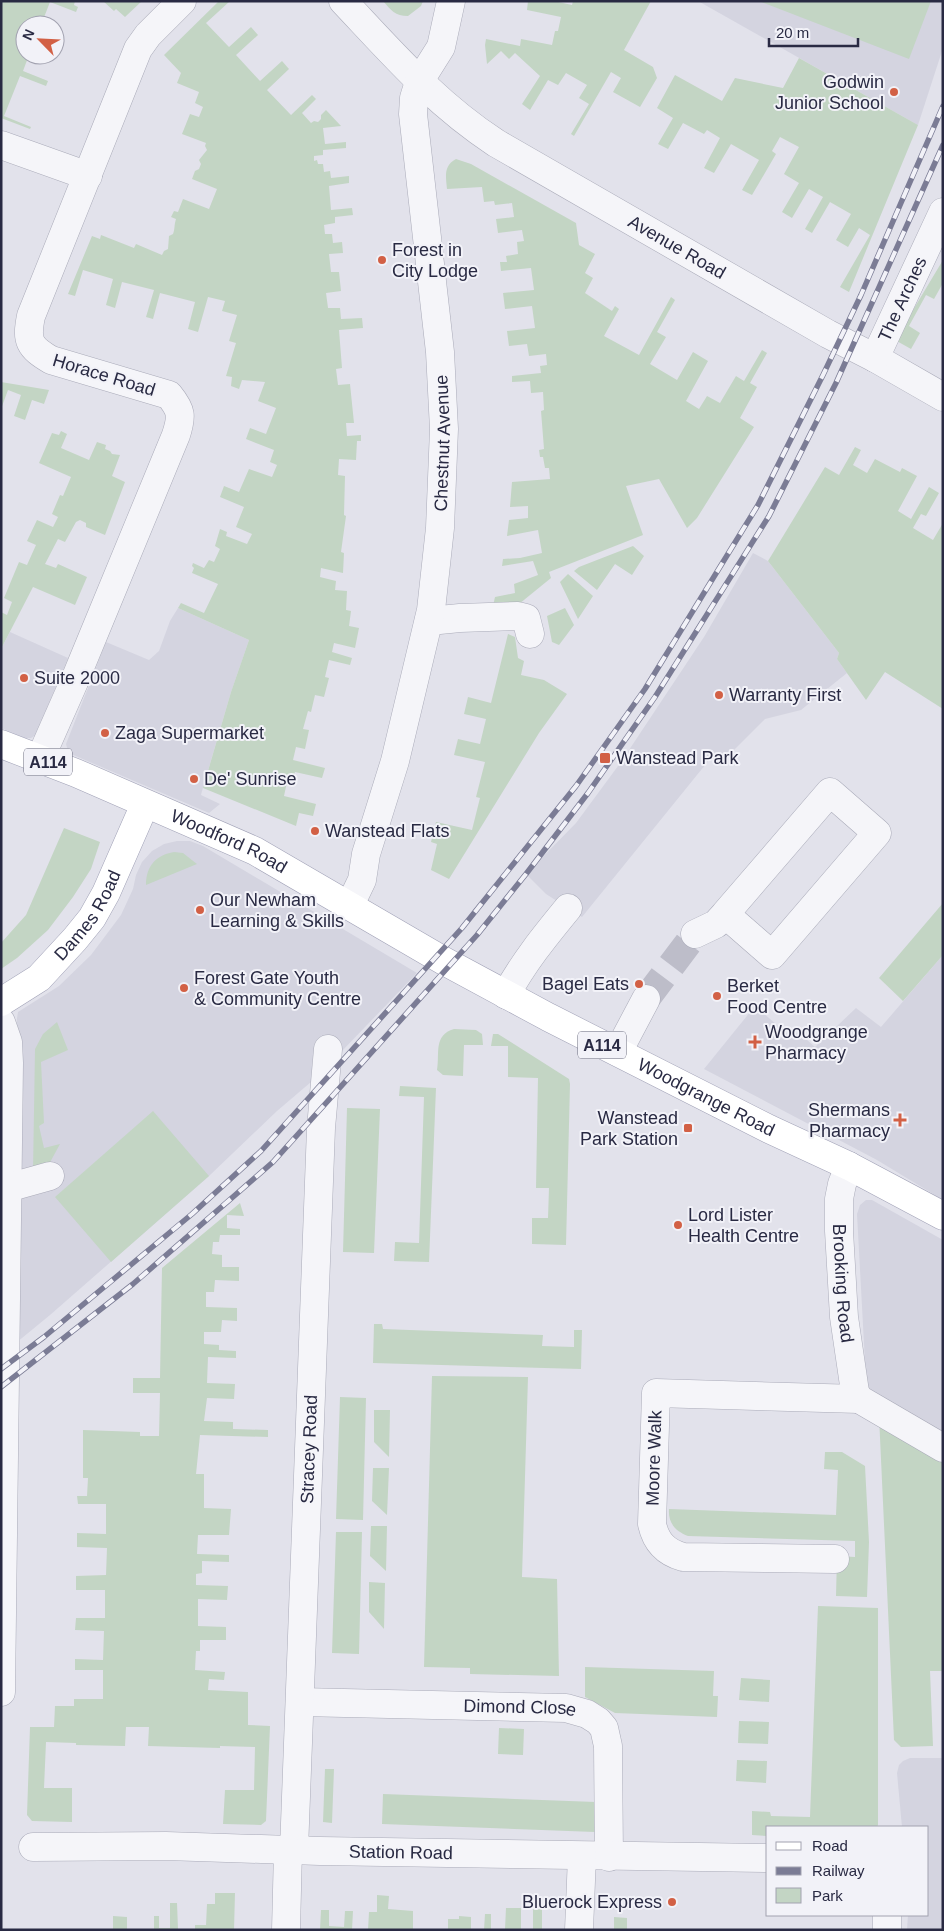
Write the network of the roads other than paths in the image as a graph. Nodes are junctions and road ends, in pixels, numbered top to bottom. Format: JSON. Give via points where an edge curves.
{"nodes":[{"id":1,"x":182,"y":1,"type":"edge"},
{"id":2,"x":343,"y":1,"type":"edge"},
{"id":3,"x":451,"y":1,"type":"edge"},
{"id":4,"x":419,"y":82,"type":"junction"},
{"id":5,"x":1,"y":145,"type":"edge"},
{"id":6,"x":88,"y":176,"type":"junction"},
{"id":7,"x":943,"y":212,"type":"edge"},
{"id":8,"x":875,"y":358,"type":"junction"},
{"id":9,"x":943,"y":397,"type":"edge"},
{"id":10,"x":532,"y":619,"type":"dead end"},
{"id":11,"x":429,"y":621,"type":"junction"},
{"id":12,"x":1,"y":744,"type":"edge"},
{"id":13,"x":40,"y":758,"type":"junction"},
{"id":14,"x":145,"y":804,"type":"junction"},
{"id":15,"x":350,"y":906,"type":"junction"},
{"id":16,"x":568,"y":908,"type":"dead end"},
{"id":17,"x":725,"y":914,"type":"junction"},
{"id":18,"x":695,"y":934,"type":"tunnel mouth"},
{"id":19,"x":444,"y":961,"type":"joint"},
{"id":20,"x":506,"y":995,"type":"junction"},
{"id":21,"x":646,"y":999,"type":"tunnel mouth"},
{"id":22,"x":1,"y":1002,"type":"edge"},
{"id":23,"x":1,"y":1022,"type":"edge"},
{"id":24,"x":328,"y":1049,"type":"dead end"},
{"id":25,"x":618,"y":1052,"type":"junction"},
{"id":26,"x":849,"y":1166,"type":"junction"},
{"id":27,"x":50,"y":1176,"type":"dead end"},
{"id":28,"x":8,"y":1188,"type":"junction"},
{"id":29,"x":943,"y":1216,"type":"edge"},
{"id":30,"x":859,"y":1399,"type":"junction"},
{"id":31,"x":943,"y":1448,"type":"edge"},
{"id":32,"x":835,"y":1559,"type":"dead end"},
{"id":33,"x":1,"y":1692,"type":"edge"},
{"id":34,"x":300,"y":1702,"type":"junction"},
{"id":35,"x":33,"y":1846,"type":"dead end"},
{"id":36,"x":291,"y":1850,"type":"junction"},
{"id":37,"x":582,"y":1856,"type":"junction"},
{"id":38,"x":609,"y":1856,"type":"junction"},
{"id":39,"x":766,"y":1858,"type":"edge"},
{"id":40,"x":887,"y":1916,"type":"edge"},
{"id":41,"x":286,"y":1930,"type":"edge"},
{"id":42,"x":579,"y":1930,"type":"edge"},
{"id":43,"x":886,"y":1930,"type":"edge"}],
"edges":[{"from":1,"to":6,"type":"street","name":"Horace Road","via":[[138,49]]},
{"from":2,"to":4,"type":"street"},
{"from":3,"to":4,"type":"street","name":"Chestnut Avenue","via":[[441,47]]},
{"from":4,"to":8,"type":"street","name":"Avenue Road","via":[[469,125],[496,143],[820,330]]},
{"from":4,"to":11,"type":"street","name":"Chestnut Avenue","via":[[412,114],[440,352],[444,429],[440,528]]},
{"from":5,"to":6,"type":"street"},
{"from":6,"to":13,"type":"street","name":"Horace Road","via":[[31,316],[30,343],[51,360],[169,395],[178,407],[181,420]]},
{"from":7,"to":8,"type":"street","name":"The Arches"},
{"from":8,"to":9,"type":"street","name":"Avenue Road"},
{"from":10,"to":11,"type":"street","via":[[518,616]]},
{"from":11,"to":15,"type":"street","name":"Chestnut Avenue","via":[[394,761],[366,854],[362,880]]},
{"from":12,"to":13,"type":"main road","name":"Woodford Road","number":"A114"},
{"from":13,"to":14,"type":"main road","name":"Woodford Road","number":"A114"},
{"from":14,"to":15,"type":"main road","name":"Woodford Road","number":"A114","via":[[255,851]]},
{"from":14,"to":22,"type":"main road","name":"Dames Road","via":[[92,918],[39,978]]},
{"from":15,"to":19,"type":"main road","name":"Woodford Road","number":"A114"},
{"from":16,"to":20,"type":"street","via":[[528,958]]},
{"from":17,"to":17,"type":"street","via":[[830,792],[877,833],[772,955]]},
{"from":17,"to":18,"type":"street","via":[[716,924]]},
{"from":19,"to":20,"type":"main road","name":"Woodgrange Road","number":"A114"},
{"from":20,"to":25,"type":"main road","name":"Woodgrange Road","number":"A114"},
{"from":21,"to":25,"type":"street"},
{"from":23,"to":28,"type":"street","via":[[8,1042],[9,1063]]},
{"from":24,"to":34,"type":"street","name":"Stracey Road","via":[[321,1128]]},
{"from":25,"to":26,"type":"main road","name":"Woodgrange Road","number":"A114"},
{"from":26,"to":29,"type":"main road","name":"Woodgrange Road","number":"A114"},
{"from":26,"to":30,"type":"street","name":"Brooking Road","via":[[839,1199],[839,1231],[844,1317],[853,1385]]},
{"from":27,"to":28,"type":"street"},
{"from":28,"to":33,"type":"street"},
{"from":30,"to":31,"type":"street"},
{"from":30,"to":32,"type":"street","name":"Moore Walk","via":[[656,1393],[652,1524],[654,1534],[666,1550],[683,1557]]},
{"from":34,"to":36,"type":"street","name":"Stracey Road"},
{"from":34,"to":38,"type":"street","name":"Dimond Close","via":[[566,1708],[587,1714],[604,1728],[608,1746]]},
{"from":35,"to":36,"type":"street","name":"Station Road"},
{"from":36,"to":37,"type":"street","name":"Station Road"},
{"from":36,"to":41,"type":"street","name":"Stracey Road"},
{"from":37,"to":38,"type":"street","name":"Station Road"},
{"from":37,"to":42,"type":"street"},
{"from":38,"to":39,"type":"street","name":"Station Road"},
{"from":40,"to":43,"type":"street"}]}
